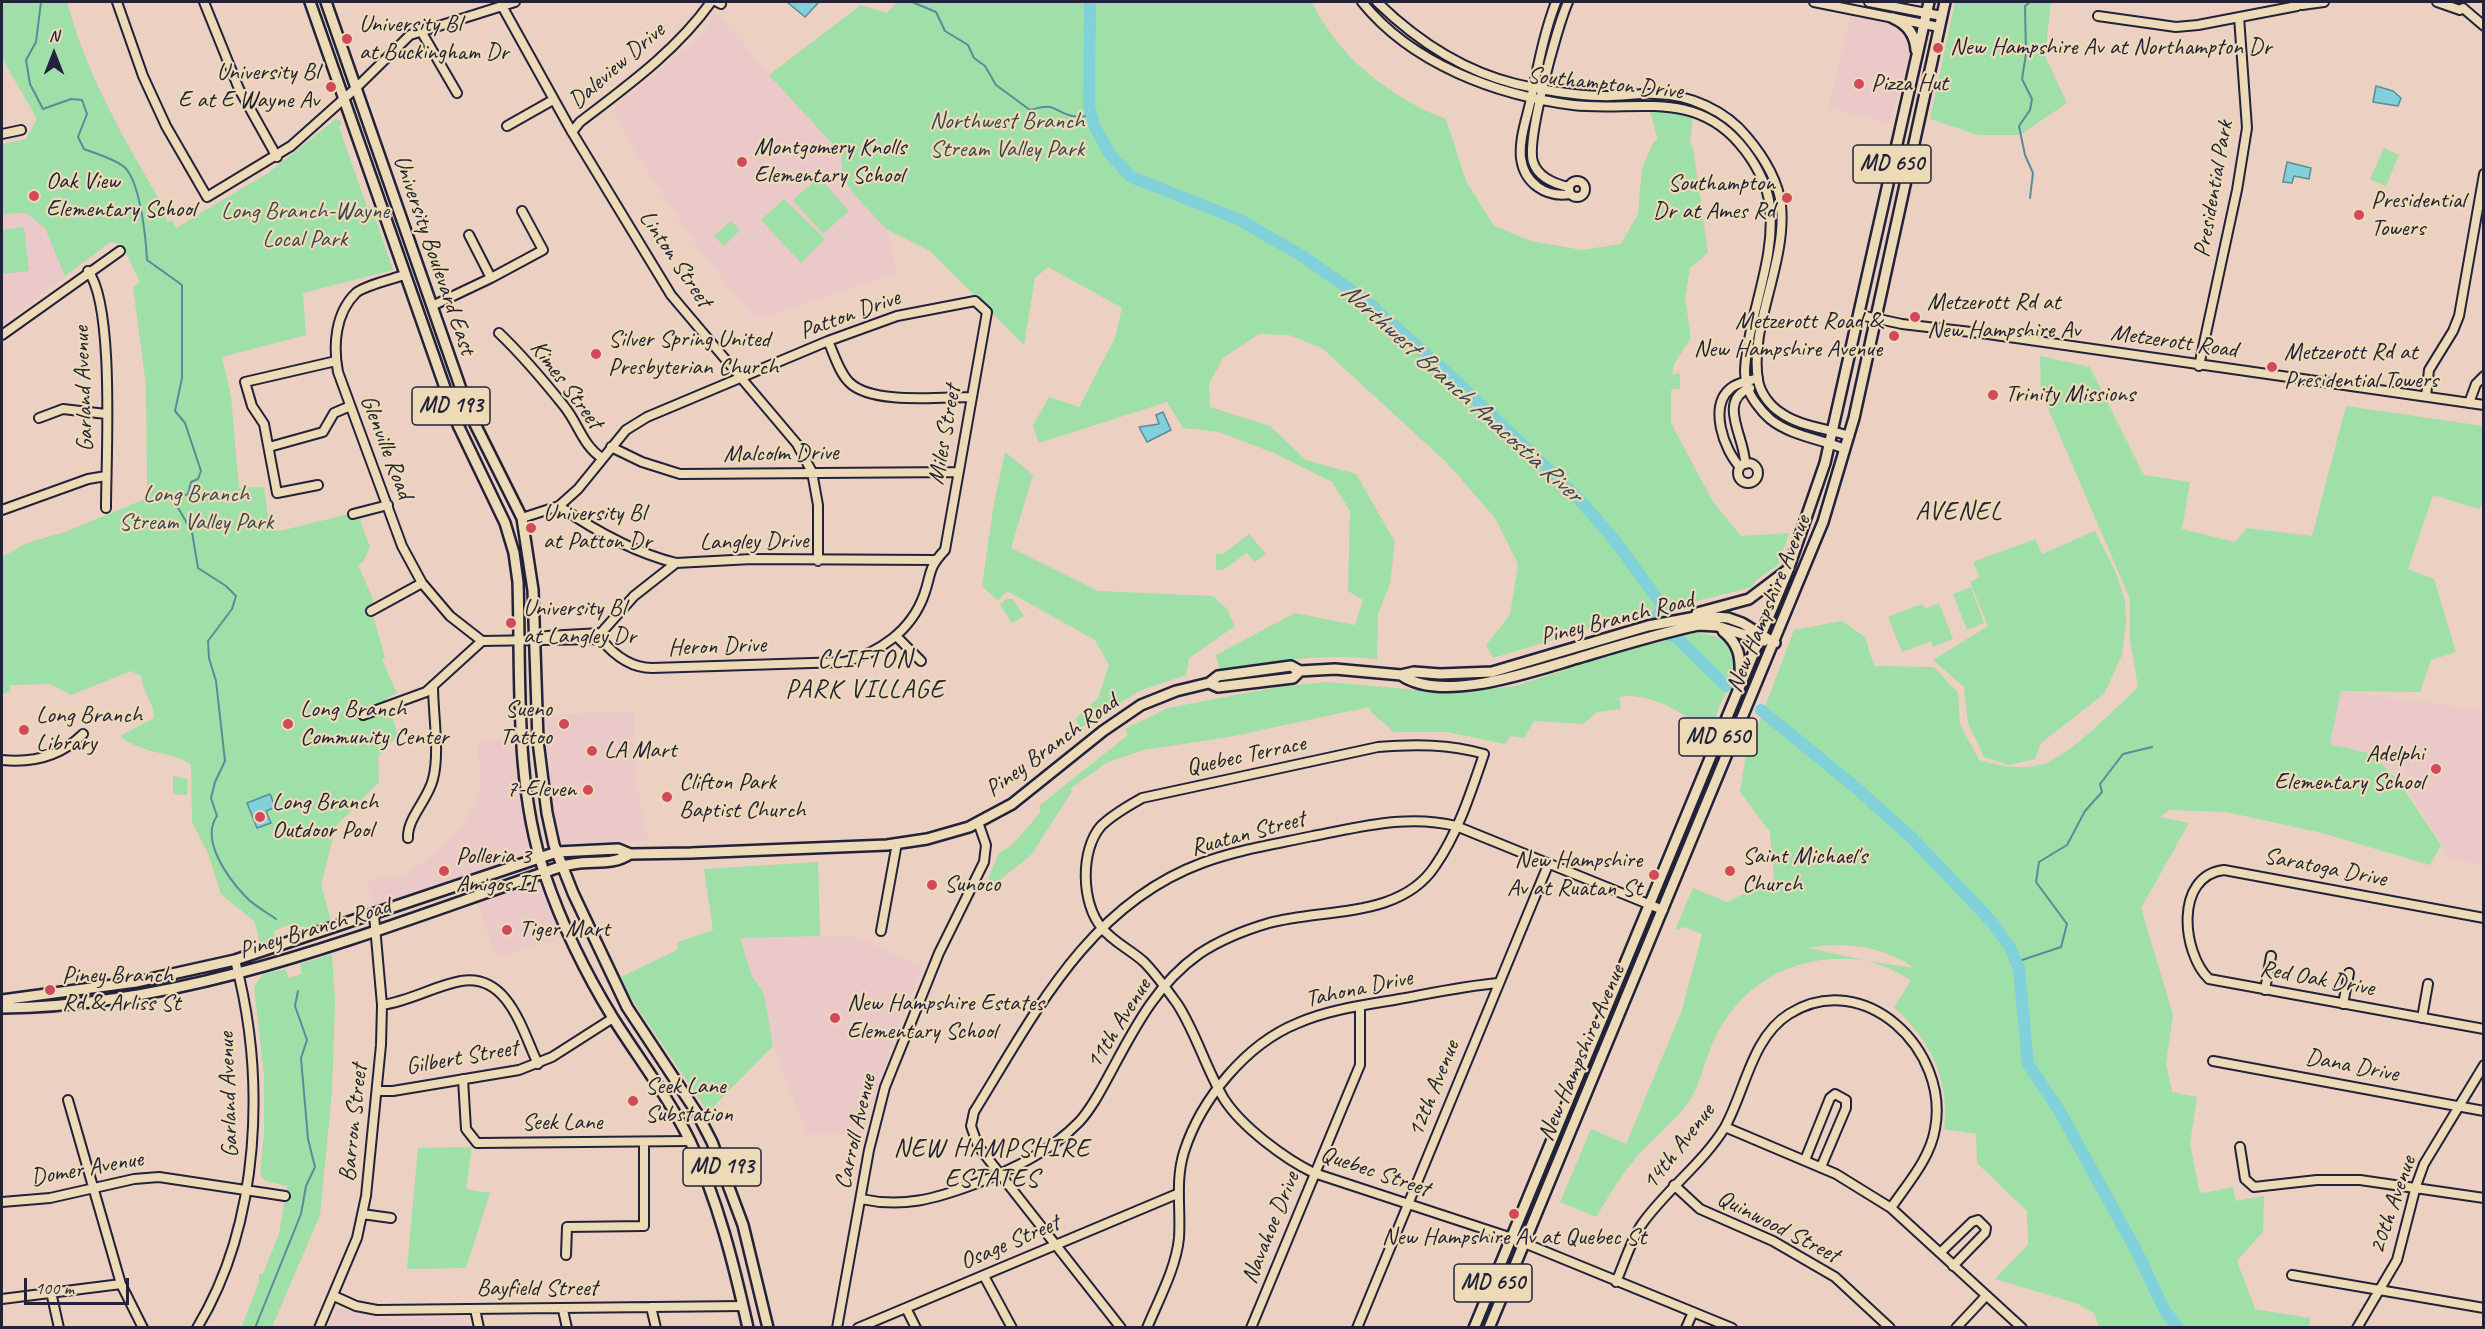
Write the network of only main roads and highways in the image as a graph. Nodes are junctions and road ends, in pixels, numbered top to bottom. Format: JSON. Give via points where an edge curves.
{"nodes":[{"id":1,"x":310,"y":2,"type":"edge"},
{"id":2,"x":326,"y":2,"type":"edge"},
{"id":3,"x":1929,"y":2,"type":"edge"},
{"id":4,"x":1945,"y":2,"type":"edge"},
{"id":5,"x":1893,"y":18,"type":"road end"},
{"id":6,"x":1916,"y":56,"type":"junction"},
{"id":7,"x":1788,"y":570,"type":"junction"},
{"id":8,"x":1678,"y":624,"type":"junction"},
{"id":9,"x":1717,"y":626,"type":"junction"},
{"id":10,"x":1760,"y":637,"type":"junction"},
{"id":11,"x":1775,"y":643,"type":"junction"},
{"id":12,"x":1740,"y":684,"type":"junction"},
{"id":13,"x":556,"y":852,"type":"junction"},
{"id":14,"x":630,"y":854,"type":"junction"},
{"id":15,"x":540,"y":856,"type":"junction"},
{"id":16,"x":562,"y":867,"type":"junction"},
{"id":17,"x":544,"y":872,"type":"junction"},
{"id":18,"x":2,"y":1000,"type":"edge"},
{"id":19,"x":2,"y":1008,"type":"edge"},
{"id":20,"x":748,"y":1328,"type":"edge"},
{"id":21,"x":768,"y":1328,"type":"edge"},
{"id":22,"x":1474,"y":1328,"type":"edge"},
{"id":23,"x":1489,"y":1328,"type":"edge"}],
"edges":[{"from":1,"to":15,"type":"main road","name":"University Boulevard East","number":"MD 193","via":[[458,425],[505,523],[514,553],[526,785]]},
{"from":2,"to":13,"type":"main road","name":"University Boulevard East","number":"MD 193","via":[[469,412],[522,518],[539,639],[538,741]]},
{"from":3,"to":6,"type":"main road","name":"New Hampshire Avenue","number":"MD 650"},
{"from":4,"to":11,"type":"main road","name":"New Hampshire Avenue","number":"MD 650","via":[[1849,436],[1823,522]]},
{"from":5,"to":6,"type":"main road","via":[[1910,31],[1916,43]]},
{"from":6,"to":7,"type":"main road","name":"New Hampshire Avenue","number":"MD 650","via":[[1833,430]]},
{"from":7,"to":8,"type":"main road","via":[[1749,599]]},
{"from":7,"to":10,"type":"main road","name":"New Hampshire Avenue","number":"MD 650"},
{"from":8,"to":9,"type":"main road","name":"Piney Branch Road"},
{"from":8,"to":10,"type":"main road","name":"Piney Branch Road","via":[[1701,616],[1728,618]]},
{"from":8,"to":14,"type":"main road","name":"Piney Branch Road","via":[[1506,679],[1450,685],[1412,682],[1401,675],[1335,669],[1300,671],[1291,666],[1218,676],[1209,683],[1141,705],[1029,792],[978,822],[927,839]]},
{"from":9,"to":10,"type":"main road","name":"Piney Branch Road"},
{"from":9,"to":12,"type":"main road","via":[[1731,638],[1740,654]]},
{"from":10,"to":11,"type":"main road","name":"Piney Branch Road"},
{"from":10,"to":12,"type":"main road","name":"New Hampshire Avenue","number":"MD 650"},
{"from":11,"to":23,"type":"main road","name":"New Hampshire Avenue","number":"MD 650"},
{"from":12,"to":22,"type":"main road","name":"New Hampshire Avenue","number":"MD 650"},
{"from":13,"to":14,"type":"main road","name":"Piney Branch Road","via":[[618,849]]},
{"from":13,"to":15,"type":"main road","name":"Piney Branch Road"},
{"from":13,"to":16,"type":"main road","name":"University Boulevard East","number":"MD 193"},
{"from":14,"to":16,"type":"main road","name":"Piney Branch Road","via":[[618,862]]},
{"from":15,"to":17,"type":"main road","name":"University Boulevard East","number":"MD 193"},
{"from":15,"to":18,"type":"main road","name":"Piney Branch Road","via":[[234,960],[136,982]]},
{"from":16,"to":17,"type":"main road","name":"Piney Branch Road"},
{"from":16,"to":21,"type":"main road","name":"University Boulevard East","number":"MD 193","via":[[627,1007],[712,1142],[743,1226]]},
{"from":17,"to":19,"type":"main road","name":"Piney Branch Road","via":[[377,931],[238,974],[139,996]]},
{"from":17,"to":20,"type":"main road","name":"University Boulevard East","number":"MD 193","via":[[566,927],[613,1018],[690,1141],[715,1205]]}]}
